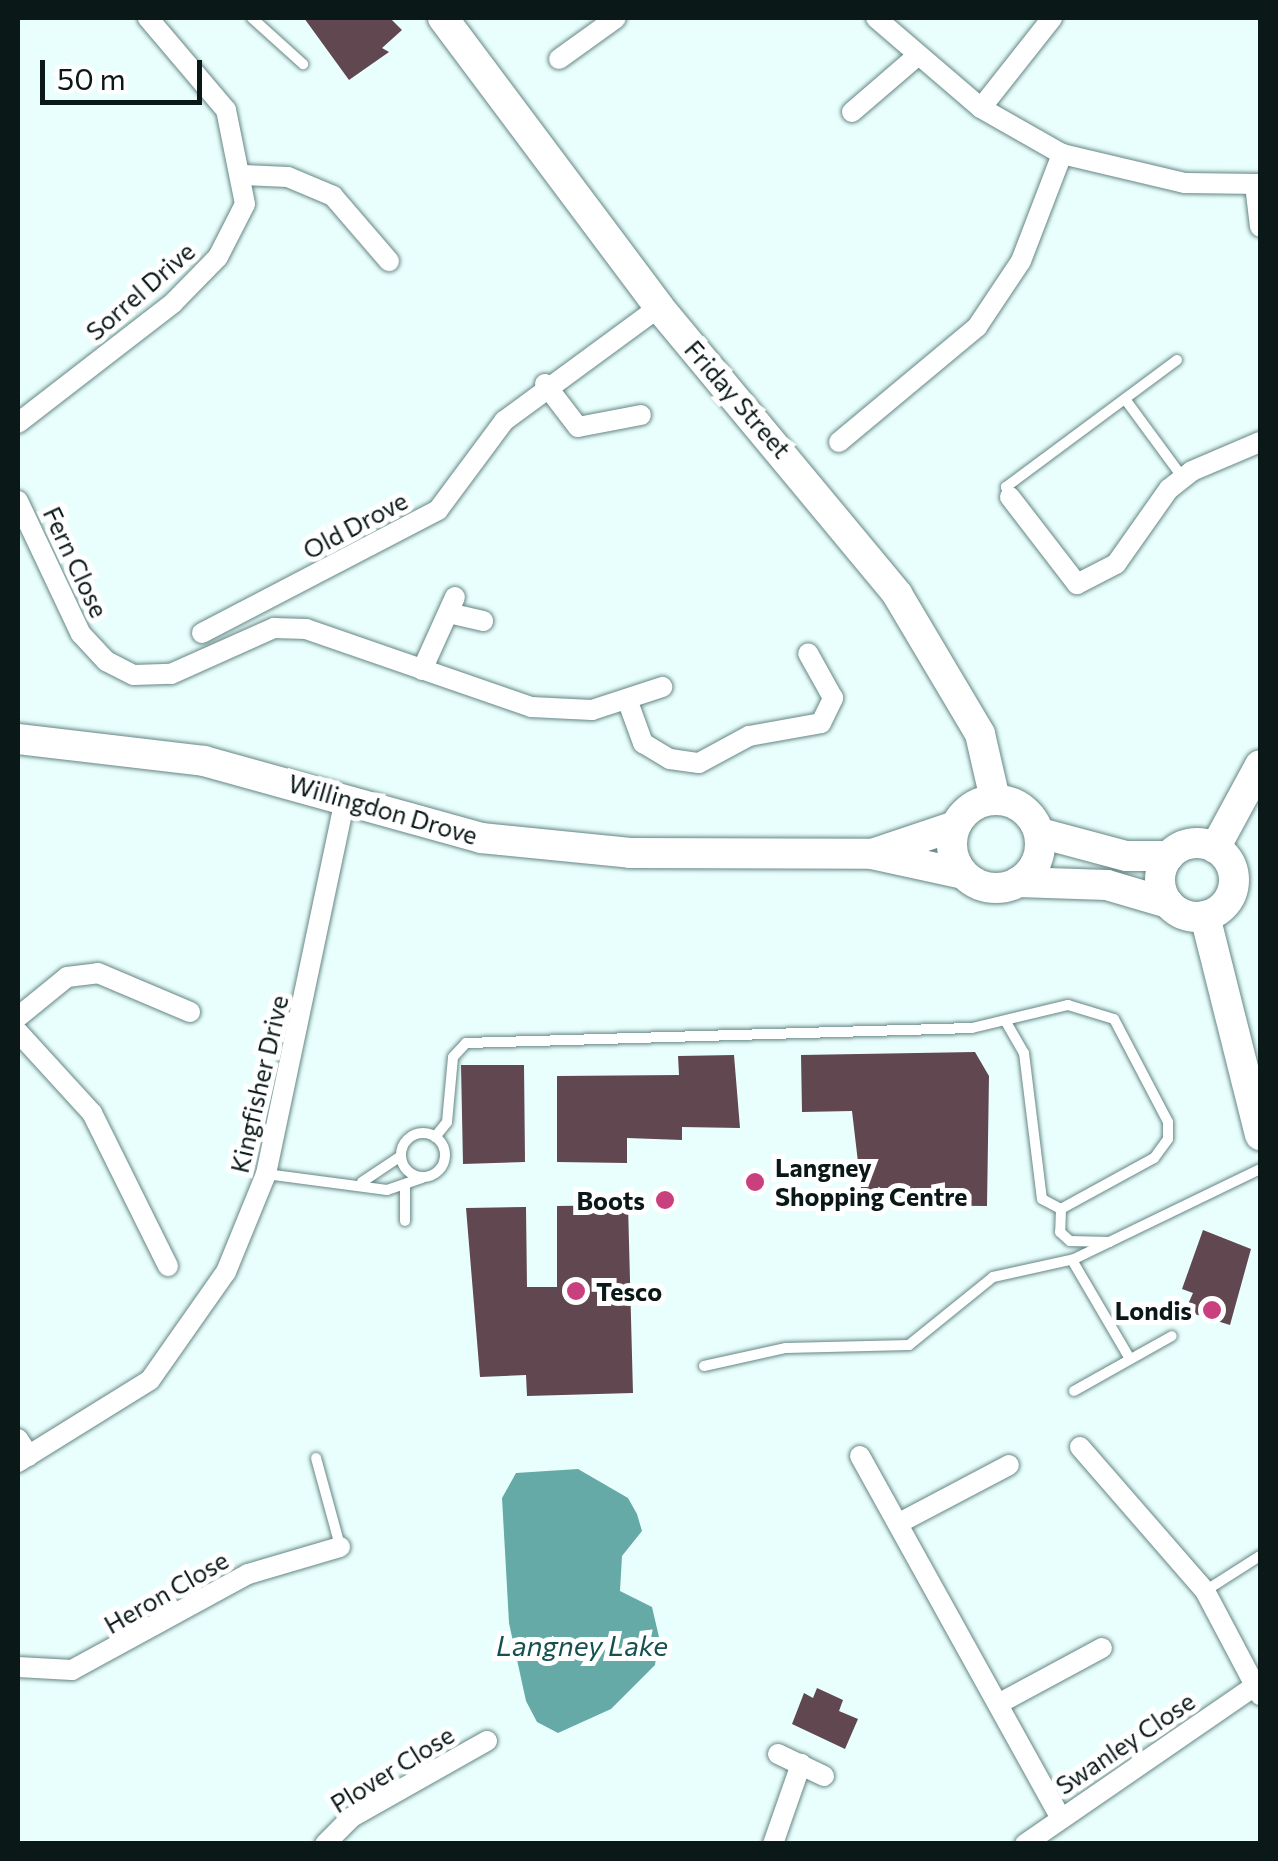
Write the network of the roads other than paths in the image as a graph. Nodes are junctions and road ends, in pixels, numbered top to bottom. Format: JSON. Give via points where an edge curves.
{"nodes":[{"id":1,"x":148,"y":18,"type":"edge"},
{"id":2,"x":252,"y":18,"type":"edge"},
{"id":3,"x":443,"y":18,"type":"edge"},
{"id":4,"x":876,"y":18,"type":"edge"},
{"id":5,"x":1052,"y":18,"type":"edge"},
{"id":6,"x":608,"y":20,"type":"edge"},
{"id":7,"x":917,"y":56,"type":"junction"},
{"id":8,"x":559,"y":60,"type":"dead end"},
{"id":9,"x":302,"y":64,"type":"dead end"},
{"id":10,"x":981,"y":108,"type":"junction"},
{"id":11,"x":852,"y":112,"type":"dead end"},
{"id":12,"x":1062,"y":154,"type":"junction"},
{"id":13,"x":244,"y":175,"type":"junction"},
{"id":14,"x":1258,"y":184,"type":"edge"},
{"id":15,"x":1260,"y":227,"type":"edge"},
{"id":16,"x":389,"y":261,"type":"dead end"},
{"id":17,"x":659,"y":307,"type":"junction"},
{"id":18,"x":1177,"y":360,"type":"dead end"},
{"id":19,"x":545,"y":384,"type":"junction"},
{"id":20,"x":1124,"y":399,"type":"junction"},
{"id":21,"x":641,"y":415,"type":"dead end"},
{"id":22,"x":18,"y":422,"type":"edge"},
{"id":23,"x":839,"y":442,"type":"dead end"},
{"id":24,"x":1260,"y":442,"type":"edge"},
{"id":25,"x":1183,"y":478,"type":"junction"},
{"id":26,"x":1010,"y":497,"type":"joint"},
{"id":27,"x":18,"y":500,"type":"edge"},
{"id":28,"x":36,"y":535,"type":"junction"},
{"id":29,"x":18,"y":550,"type":"edge"},
{"id":30,"x":483,"y":621,"type":"dead end"},
{"id":31,"x":202,"y":633,"type":"dead end"},
{"id":32,"x":808,"y":653,"type":"dead end"},
{"id":33,"x":422,"y":670,"type":"junction"},
{"id":34,"x":662,"y":687,"type":"dead end"},
{"id":35,"x":628,"y":702,"type":"junction"},
{"id":36,"x":18,"y":739,"type":"edge"},
{"id":37,"x":1260,"y":765,"type":"edge"},
{"id":38,"x":346,"y":796,"type":"junction"},
{"id":39,"x":995,"y":799,"type":"junction"},
{"id":40,"x":955,"y":826,"type":"junction"},
{"id":41,"x":1040,"y":834,"type":"junction"},
{"id":42,"x":1215,"y":848,"type":"junction"},
{"id":43,"x":872,"y":854,"type":"junction"},
{"id":44,"x":1169,"y":856,"type":"junction"},
{"id":45,"x":963,"y":874,"type":"junction"},
{"id":46,"x":1018,"y":882,"type":"junction"},
{"id":47,"x":1168,"y":903,"type":"junction"},
{"id":48,"x":1205,"y":916,"type":"junction"},
{"id":49,"x":190,"y":1012,"type":"dead end"},
{"id":50,"x":18,"y":1016,"type":"edge"},
{"id":51,"x":1006,"y":1022,"type":"junction"},
{"id":52,"x":18,"y":1032,"type":"edge"},
{"id":53,"x":1260,"y":1135,"type":"edge"},
{"id":54,"x":436,"y":1137,"type":"junction"},
{"id":55,"x":400,"y":1156,"type":"junction"},
{"id":56,"x":1260,"y":1169,"type":"edge"},
{"id":57,"x":266,"y":1174,"type":"junction"},
{"id":58,"x":422,"y":1178,"type":"junction"},
{"id":59,"x":362,"y":1182,"type":"junction"},
{"id":60,"x":405,"y":1187,"type":"junction"},
{"id":61,"x":1061,"y":1209,"type":"junction"},
{"id":62,"x":405,"y":1220,"type":"dead end"},
{"id":63,"x":1110,"y":1242,"type":"junction"},
{"id":64,"x":1072,"y":1260,"type":"junction"},
{"id":65,"x":168,"y":1266,"type":"dead end"},
{"id":66,"x":1172,"y":1336,"type":"dead end"},
{"id":67,"x":1130,"y":1359,"type":"junction"},
{"id":68,"x":704,"y":1366,"type":"dead end"},
{"id":69,"x":1074,"y":1391,"type":"dead end"},
{"id":70,"x":1080,"y":1447,"type":"dead end"},
{"id":71,"x":21,"y":1452,"type":"edge"},
{"id":72,"x":860,"y":1456,"type":"dead end"},
{"id":73,"x":316,"y":1458,"type":"dead end"},
{"id":74,"x":1009,"y":1464,"type":"dead end"},
{"id":75,"x":901,"y":1522,"type":"junction"},
{"id":76,"x":340,"y":1547,"type":"joint"},
{"id":77,"x":1260,"y":1556,"type":"edge"},
{"id":78,"x":1205,"y":1590,"type":"junction"},
{"id":79,"x":1102,"y":1648,"type":"dead end"},
{"id":80,"x":18,"y":1667,"type":"edge"},
{"id":81,"x":1258,"y":1691,"type":"edge"},
{"id":82,"x":998,"y":1704,"type":"junction"},
{"id":83,"x":488,"y":1741,"type":"dead end"},
{"id":84,"x":778,"y":1754,"type":"dead end"},
{"id":85,"x":800,"y":1764,"type":"junction"},
{"id":86,"x":824,"y":1776,"type":"dead end"},
{"id":87,"x":1060,"y":1817,"type":"junction"},
{"id":88,"x":325,"y":1844,"type":"edge"},
{"id":89,"x":772,"y":1844,"type":"edge"},
{"id":90,"x":1025,"y":1844,"type":"edge"}],
"edges":[{"from":1,"to":13,"type":"street","name":"Sorrel Drive","via":[[226,110]]},
{"from":2,"to":9,"type":"lane"},
{"from":3,"to":17,"type":"main road","name":"Friday Street"},
{"from":4,"to":7,"type":"street"},
{"from":5,"to":10,"type":"street"},
{"from":6,"to":8,"type":"street"},
{"from":7,"to":10,"type":"street"},
{"from":7,"to":11,"type":"street"},
{"from":10,"to":12,"type":"street"},
{"from":12,"to":14,"type":"street","via":[[1186,183]]},
{"from":12,"to":23,"type":"street","via":[[1022,261],[976,327]]},
{"from":13,"to":16,"type":"street","via":[[288,177],[333,196]]},
{"from":13,"to":22,"type":"street","name":"Sorrel Drive","via":[[245,204],[218,257],[174,303]]},
{"from":14,"to":15,"type":"street"},
{"from":17,"to":19,"type":"street","name":"Old Drove"},
{"from":17,"to":39,"type":"main road","name":"Friday Street","via":[[897,594],[980,734]]},
{"from":18,"to":20,"type":"lane"},
{"from":19,"to":21,"type":"street","via":[[578,427]]},
{"from":19,"to":31,"type":"street","name":"Old Drove","via":[[504,421],[438,510]]},
{"from":20,"to":25,"type":"lane"},
{"from":20,"to":26,"type":"lane","via":[[1006,487]]},
{"from":24,"to":25,"type":"street","via":[[1220,454]]},
{"from":25,"to":26,"type":"street","via":[[1116,564],[1077,584]]},
{"from":27,"to":28,"type":"street","name":"Fern Close"},
{"from":28,"to":29,"type":"street"},
{"from":28,"to":33,"type":"street","name":"Fern Close","via":[[81,634],[106,661],[134,675],[172,674],[274,628],[306,629]]},
{"from":30,"to":33,"type":"street","via":[[454,605]]},
{"from":32,"to":35,"type":"street","via":[[833,698],[821,723],[749,736],[699,762],[670,759],[643,743]]},
{"from":33,"to":35,"type":"street","name":"Fern Close","via":[[531,708]]},
{"from":34,"to":35,"type":"street","name":"Fern Close"},
{"from":36,"to":38,"type":"main road","name":"Willingdon Drove","via":[[204,761]]},
{"from":37,"to":42,"type":"main road"},
{"from":38,"to":43,"type":"main road","name":"Willingdon Drove","via":[[481,838],[630,853]]},
{"from":38,"to":57,"type":"street","name":"Kingfisher Drive"},
{"from":39,"to":40,"type":"main road","via":[[971,807]]},
{"from":39,"to":41,"type":"main road","via":[[1028,812]]},
{"from":40,"to":43,"type":"main road","name":"Willingdon Drove"},
{"from":40,"to":45,"type":"main road","via":[[952,851]]},
{"from":41,"to":44,"type":"main road","via":[[1126,856]]},
{"from":41,"to":46,"type":"main road","via":[[1037,862]]},
{"from":42,"to":44,"type":"main road","via":[[1191,844]]},
{"from":42,"to":48,"type":"main road","via":[[1232,866],[1232,892]]},
{"from":43,"to":45,"type":"main road","name":"Willingdon Drove"},
{"from":44,"to":47,"type":"main road","via":[[1160,879]]},
{"from":45,"to":46,"type":"main road","via":[[989,888]]},
{"from":46,"to":47,"type":"main road","via":[[1106,884]]},
{"from":47,"to":48,"type":"main road"},
{"from":48,"to":53,"type":"main road"},
{"from":49,"to":50,"type":"street","via":[[98,973],[66,977]]},
{"from":51,"to":54,"type":"lane","via":[[466,1043],[453,1057],[447,1122]]},
{"from":51,"to":61,"type":"lane","via":[[1024,1053],[1042,1200]]},
{"from":51,"to":61,"type":"lane","via":[[1050,1004],[1114,1019],[1168,1122],[1168,1139],[1154,1158]]},
{"from":52,"to":65,"type":"street","via":[[92,1114]]},
{"from":54,"to":55,"type":"lane","via":[[409,1138]]},
{"from":54,"to":58,"type":"lane","via":[[444,1162]]},
{"from":55,"to":58,"type":"lane"},
{"from":55,"to":59,"type":"lane"},
{"from":56,"to":63,"type":"lane"},
{"from":57,"to":59,"type":"lane"},
{"from":57,"to":71,"type":"street","name":"Kingfisher Drive","via":[[226,1272],[150,1380]]},
{"from":58,"to":60,"type":"lane"},
{"from":59,"to":60,"type":"lane"},
{"from":60,"to":62,"type":"lane"},
{"from":61,"to":63,"type":"lane","via":[[1060,1232],[1070,1241]]},
{"from":63,"to":64,"type":"lane"},
{"from":64,"to":67,"type":"lane"},
{"from":64,"to":68,"type":"lane","via":[[993,1278],[909,1345],[786,1348]]},
{"from":66,"to":67,"type":"lane"},
{"from":67,"to":69,"type":"lane"},
{"from":70,"to":78,"type":"street","name":"Swanley Close"},
{"from":72,"to":75,"type":"street"},
{"from":73,"to":76,"type":"lane"},
{"from":74,"to":75,"type":"street"},
{"from":75,"to":82,"type":"street"},
{"from":76,"to":80,"type":"street","name":"Heron Close","via":[[248,1574],[72,1670]]},
{"from":77,"to":78,"type":"lane"},
{"from":78,"to":81,"type":"street","name":"Swanley Close"},
{"from":79,"to":82,"type":"street"},
{"from":81,"to":87,"type":"street","name":"Swanley Close"},
{"from":82,"to":87,"type":"street"},
{"from":83,"to":88,"type":"street","name":"Plover Close","via":[[352,1817]]},
{"from":84,"to":85,"type":"street"},
{"from":85,"to":86,"type":"street"},
{"from":85,"to":89,"type":"street"},
{"from":87,"to":90,"type":"street","name":"Swanley Close"}]}
